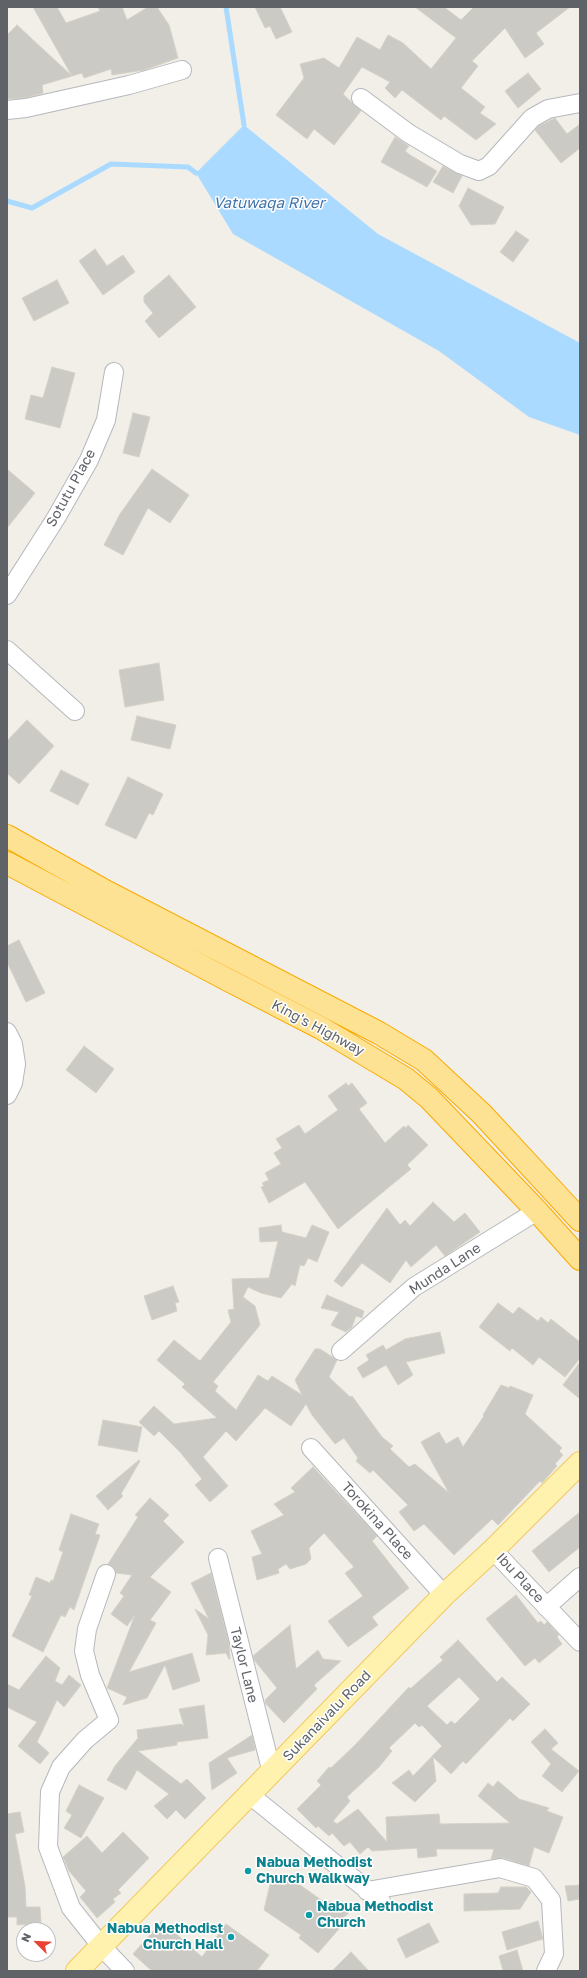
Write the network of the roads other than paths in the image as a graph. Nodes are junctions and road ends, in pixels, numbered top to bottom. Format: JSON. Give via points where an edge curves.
{"nodes":[{"id":1,"x":182,"y":70,"type":"dead end"},
{"id":2,"x":361,"y":98,"type":"dead end"},
{"id":3,"x":580,"y":103,"type":"edge"},
{"id":4,"x":7,"y":110,"type":"edge"},
{"id":5,"x":114,"y":372,"type":"dead end"},
{"id":6,"x":7,"y":595,"type":"edge"},
{"id":7,"x":7,"y":650,"type":"edge"},
{"id":8,"x":74,"y":711,"type":"dead end"},
{"id":9,"x":7,"y":836,"type":"edge"},
{"id":10,"x":7,"y":863,"type":"edge"},
{"id":11,"x":7,"y":1032,"type":"edge"},
{"id":12,"x":7,"y":1095,"type":"edge"},
{"id":13,"x":537,"y":1211,"type":"junction"},
{"id":14,"x":580,"y":1220,"type":"edge"},
{"id":15,"x":580,"y":1259,"type":"edge"},
{"id":16,"x":341,"y":1351,"type":"dead end"},
{"id":17,"x":311,"y":1448,"type":"dead end"},
{"id":18,"x":580,"y":1463,"type":"edge"},
{"id":19,"x":493,"y":1550,"type":"junction"},
{"id":20,"x":218,"y":1558,"type":"dead end"},
{"id":21,"x":106,"y":1574,"type":"dead end"},
{"id":22,"x":580,"y":1577,"type":"edge"},
{"id":23,"x":444,"y":1595,"type":"junction"},
{"id":24,"x":546,"y":1607,"type":"junction"},
{"id":25,"x":580,"y":1642,"type":"edge"},
{"id":26,"x":272,"y":1773,"type":"junction"},
{"id":27,"x":250,"y":1795,"type":"junction"},
{"id":28,"x":102,"y":1946,"type":"junction"},
{"id":29,"x":77,"y":1971,"type":"edge"},
{"id":30,"x":125,"y":1971,"type":"edge"},
{"id":31,"x":546,"y":1971,"type":"edge"}],
"edges":[{"from":1,"to":4,"type":"street","via":[[130,85]]},
{"from":2,"to":3,"type":"street","via":[[408,133],[460,164],[478,171],[489,166],[532,118],[548,108]]},
{"from":5,"to":6,"type":"street","name":"Sotutu Place","via":[[106,420],[89,460]]},
{"from":7,"to":8,"type":"street"},
{"from":9,"to":14,"type":"highway","name":"King's Highway","via":[[107,892],[379,1033],[424,1060],[482,1114]]},
{"from":10,"to":13,"type":"highway","name":"King's Highway","via":[[321,1028],[406,1079],[428,1098]]},
{"from":11,"to":12,"type":"street","via":[[16,1064],[13,1083]]},
{"from":13,"to":15,"type":"highway","name":"King's Highway"},
{"from":13,"to":16,"type":"street","name":"Munda Lane","via":[[414,1287]]},
{"from":17,"to":23,"type":"street","name":"Torokina Place"},
{"from":18,"to":19,"type":"main road","name":"Sukanaivalu Road"},
{"from":19,"to":23,"type":"main road","name":"Sukanaivalu Road"},
{"from":19,"to":24,"type":"street","name":"Ibu Place"},
{"from":20,"to":26,"type":"street","name":"Taylor Lane"},
{"from":21,"to":28,"type":"street","via":[[87,1629],[84,1651],[92,1683],[109,1720],[85,1740],[61,1767],[50,1792],[48,1847],[71,1908]]},
{"from":22,"to":24,"type":"street","name":"Ibu Place"},
{"from":23,"to":26,"type":"main road","name":"Sukanaivalu Road"},
{"from":24,"to":25,"type":"street","name":"Ibu Place"},
{"from":26,"to":27,"type":"main road","name":"Sukanaivalu Road"},
{"from":27,"to":28,"type":"main road","name":"Sukanaivalu Road"},
{"from":27,"to":31,"type":"street","via":[[374,1896],[500,1868],[534,1878],[551,1900],[554,1954]]},
{"from":28,"to":29,"type":"main road","name":"Sukanaivalu Road"},
{"from":28,"to":30,"type":"street"}]}
